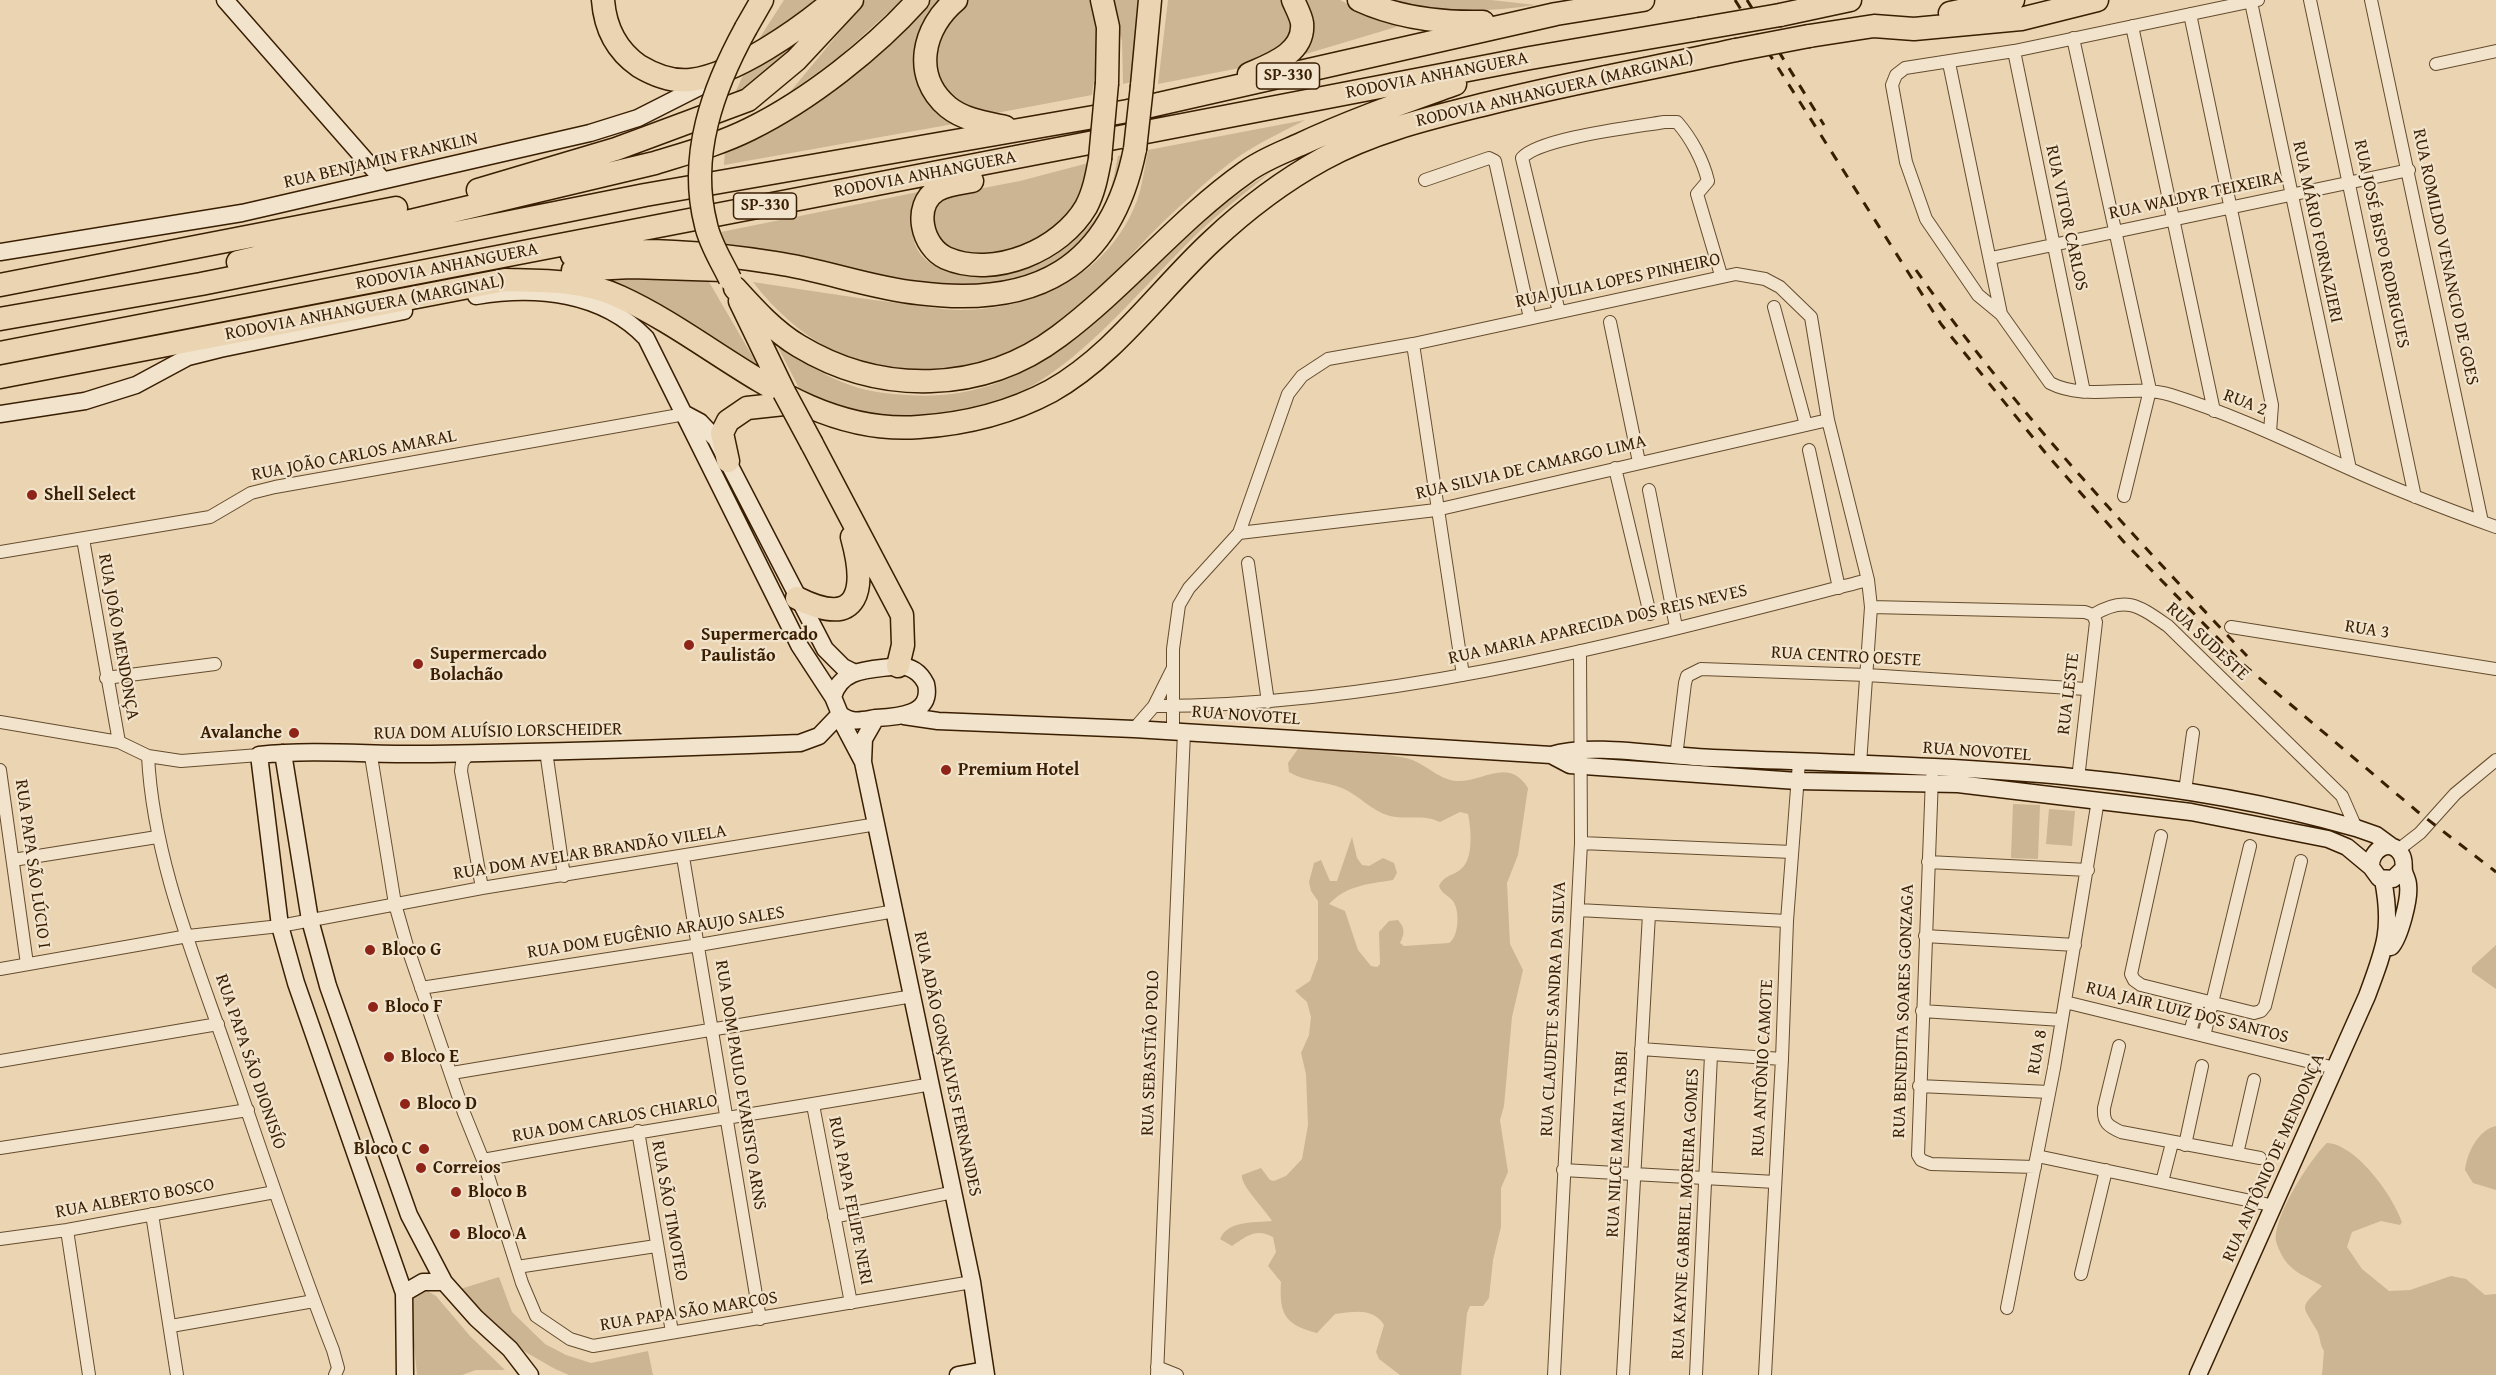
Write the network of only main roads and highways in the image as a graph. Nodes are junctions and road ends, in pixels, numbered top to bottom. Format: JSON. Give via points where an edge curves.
{"nodes":[{"id":1,"x":603,"y":0,"type":"edge"},
{"id":2,"x":834,"y":0,"type":"edge"},
{"id":3,"x":852,"y":0,"type":"edge"},
{"id":4,"x":918,"y":0,"type":"edge"},
{"id":5,"x":956,"y":0,"type":"edge"},
{"id":6,"x":1102,"y":0,"type":"edge"},
{"id":7,"x":1150,"y":0,"type":"edge"},
{"id":8,"x":1293,"y":0,"type":"edge"},
{"id":9,"x":1359,"y":0,"type":"edge"},
{"id":10,"x":1643,"y":0,"type":"edge"},
{"id":11,"x":1850,"y":0,"type":"edge"},
{"id":12,"x":2013,"y":0,"type":"edge"},
{"id":13,"x":2097,"y":0,"type":"edge"},
{"id":14,"x":757,"y":11,"type":"edge"},
{"id":15,"x":1556,"y":14,"type":"junction"},
{"id":16,"x":1874,"y":26,"type":"junction"},
{"id":17,"x":1530,"y":58,"type":"junction"},
{"id":18,"x":1179,"y":100,"type":"junction"},
{"id":19,"x":783,"y":110,"type":"junction"},
{"id":20,"x":1018,"y":129,"type":"junction"},
{"id":21,"x":1129,"y":143,"type":"junction"},
{"id":22,"x":447,"y":198,"type":"junction"},
{"id":23,"x":433,"y":270,"type":"junction"},
{"id":24,"x":505,"y":280,"type":"junction"},
{"id":25,"x":0,"y":285,"type":"edge"},
{"id":26,"x":879,"y":285,"type":"junction"},
{"id":27,"x":735,"y":288,"type":"junction"},
{"id":28,"x":35,"y":313,"type":"junction"},
{"id":29,"x":0,"y":319,"type":"edge"},
{"id":30,"x":0,"y":354,"type":"edge"},
{"id":31,"x":71,"y":365,"type":"junction"},
{"id":32,"x":0,"y":377,"type":"edge"},
{"id":33,"x":0,"y":392,"type":"edge"},
{"id":34,"x":793,"y":400,"type":"junction"},
{"id":35,"x":728,"y":461,"type":"road end"},
{"id":36,"x":843,"y":507,"type":"junction"},
{"id":37,"x":797,"y":598,"type":"road end"},
{"id":38,"x":898,"y":666,"type":"road end"}],
"edges":[{"from":1,"to":2,"type":"highway","via":[[610,31],[621,51],[656,75],[679,80],[707,77],[754,55]]},
{"from":3,"to":22,"type":"highway","via":[[796,60],[748,100],[616,149]]},
{"from":4,"to":19,"type":"highway","via":[[875,41]]},
{"from":5,"to":20,"type":"highway","via":[[937,19],[928,37],[925,59],[929,80],[949,108],[975,121]]},
{"from":6,"to":21,"type":"highway","bridge":true,"via":[[1108,27],[1107,83],[1100,159],[1095,187],[1085,208],[1057,237],[1031,254],[1007,262],[957,261],[936,250],[923,231],[924,210],[930,197],[946,186],[1060,163]]},
{"from":7,"to":21,"type":"highway","bridge":true,"via":[[1143,86]]},
{"from":8,"to":18,"type":"highway","via":[[1302,22],[1301,31],[1284,58]]},
{"from":9,"to":15,"type":"highway","via":[[1397,14],[1455,22]]},
{"from":10,"to":15,"type":"highway","name":"RODOVIA ANHANGUERA","number":"SP-330"},
{"from":11,"to":17,"type":"highway","name":"RODOVIA ANHANGUERA","number":"SP-330","bridge":true},
{"from":12,"to":16,"type":"highway"},
{"from":13,"to":16,"type":"highway","name":"RODOVIA ANHANGUERA (MARGINAL)","via":[[2021,19],[1914,29]]},
{"from":14,"to":27,"type":"highway","bridge":true,"via":[[716,91],[706,125],[699,176],[706,226]]},
{"from":15,"to":18,"type":"highway","name":"RODOVIA ANHANGUERA","number":"SP-330"},
{"from":16,"to":34,"type":"highway","name":"RODOVIA ANHANGUERA (MARGINAL)","bridge":true,"via":[[1537,91],[1402,125],[1327,157],[1264,196],[1211,242],[1077,374],[1010,409],[952,424],[884,427],[838,418]]},
{"from":17,"to":21,"type":"highway","name":"RODOVIA ANHANGUERA","number":"SP-330"},
{"from":17,"to":27,"type":"highway","via":[[1349,121],[1265,161],[1195,211],[1058,338],[978,376],[938,382],[892,380],[835,365],[786,337]]},
{"from":18,"to":20,"type":"highway","name":"RODOVIA ANHANGUERA","number":"SP-330"},
{"from":19,"to":22,"type":"highway","via":[[628,157],[485,193]]},
{"from":19,"to":28,"type":"highway","via":[[751,129],[655,163]]},
{"from":20,"to":28,"type":"highway","name":"RODOVIA ANHANGUERA","number":"SP-330","via":[[645,195]]},
{"from":21,"to":23,"type":"highway","name":"RODOVIA ANHANGUERA","number":"SP-330"},
{"from":21,"to":26,"type":"highway","via":[[1122,197],[1108,227],[1084,255],[1055,275],[1028,287],[974,298]]},
{"from":22,"to":25,"type":"highway"},
{"from":23,"to":26,"type":"highway","via":[[617,250],[655,250],[778,263]]},
{"from":23,"to":30,"type":"highway","name":"RODOVIA ANHANGUERA","number":"SP-330"},
{"from":24,"to":26,"type":"highway","via":[[524,273],[631,267],[761,273],[844,287]]},
{"from":24,"to":31,"type":"highway","name":"RODOVIA ANHANGUERA (MARGINAL)"},
{"from":24,"to":34,"type":"highway","name":"RODOVIA ANHANGUERA (MARGINAL)","via":[[566,282],[620,297]]},
{"from":27,"to":36,"type":"highway","bridge":true,"via":[[744,314]]},
{"from":28,"to":29,"type":"highway","name":"RODOVIA ANHANGUERA","number":"SP-330"},
{"from":31,"to":32,"type":"highway","name":"RODOVIA ANHANGUERA (MARGINAL)"},
{"from":31,"to":33,"type":"highway"},
{"from":34,"to":35,"type":"highway","via":[[747,408],[728,421],[722,433]]},
{"from":36,"to":37,"type":"highway","via":[[861,580],[854,600],[832,609]]},
{"from":36,"to":38,"type":"highway","via":[[902,615],[903,645]]}]}
